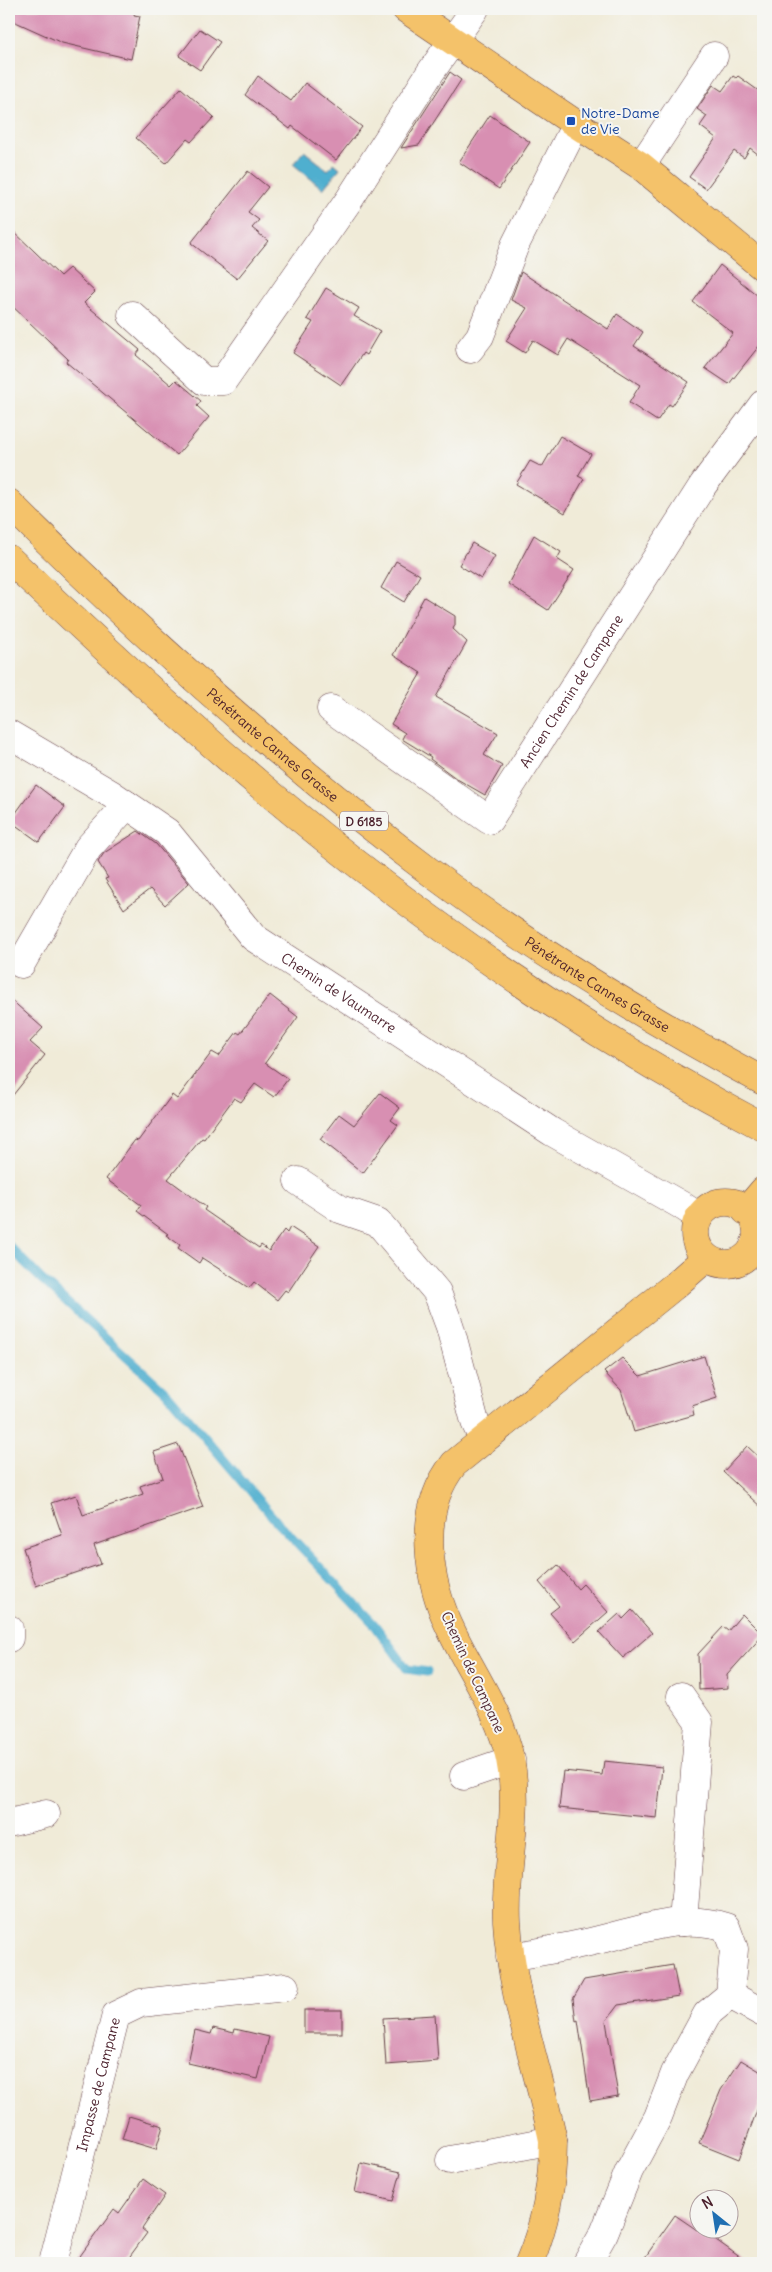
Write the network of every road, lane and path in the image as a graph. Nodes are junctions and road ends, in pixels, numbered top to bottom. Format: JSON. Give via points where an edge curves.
{"nodes":[{"id":1,"x":406,"y":9,"type":"edge"},
{"id":2,"x":475,"y":9,"type":"edge"},
{"id":3,"x":452,"y":40,"type":"junction"},
{"id":4,"x":714,"y":56,"type":"dead end"},
{"id":5,"x":576,"y":124,"type":"junction"},
{"id":6,"x":641,"y":166,"type":"junction"},
{"id":7,"x":763,"y":267,"type":"edge"},
{"id":8,"x":132,"y":315,"type":"dead end"},
{"id":9,"x":470,"y":349,"type":"dead end"},
{"id":10,"x":763,"y":404,"type":"edge"},
{"id":11,"x":9,"y":503,"type":"edge"},
{"id":12,"x":9,"y":559,"type":"edge"},
{"id":13,"x":331,"y":710,"type":"dead end"},
{"id":14,"x":9,"y":734,"type":"edge"},
{"id":15,"x":127,"y":805,"type":"junction"},
{"id":16,"x":21,"y":964,"type":"dead end"},
{"id":17,"x":763,"y":1081,"type":"edge"},
{"id":18,"x":763,"y":1127,"type":"edge"},
{"id":19,"x":298,"y":1180,"type":"dead end"},
{"id":20,"x":755,"y":1201,"type":"edge"},
{"id":21,"x":699,"y":1217,"type":"junction"},
{"id":22,"x":759,"y":1247,"type":"edge"},
{"id":23,"x":706,"y":1258,"type":"junction"},
{"id":24,"x":483,"y":1439,"type":"junction"},
{"id":25,"x":9,"y":1628,"type":"edge"},
{"id":26,"x":9,"y":1638,"type":"edge"},
{"id":27,"x":681,"y":1696,"type":"dead end"},
{"id":28,"x":510,"y":1760,"type":"junction"},
{"id":29,"x":464,"y":1776,"type":"dead end"},
{"id":30,"x":46,"y":1814,"type":"dead end"},
{"id":31,"x":9,"y":1823,"type":"edge"},
{"id":32,"x":683,"y":1922,"type":"junction"},
{"id":33,"x":510,"y":1957,"type":"junction"},
{"id":34,"x":285,"y":1987,"type":"dead end"},
{"id":35,"x":730,"y":1995,"type":"junction"},
{"id":36,"x":763,"y":2013,"type":"edge"},
{"id":37,"x":553,"y":2140,"type":"junction"},
{"id":38,"x":450,"y":2160,"type":"dead end"},
{"id":39,"x":52,"y":2263,"type":"edge"},
{"id":40,"x":529,"y":2263,"type":"edge"},
{"id":41,"x":587,"y":2263,"type":"edge"}],
"edges":[{"from":1,"to":3,"type":"main road"},
{"from":2,"to":3,"type":"street"},
{"from":3,"to":5,"type":"main road"},
{"from":3,"to":8,"type":"street","via":[[349,200],[224,381],[204,381]]},
{"from":4,"to":6,"type":"street"},
{"from":5,"to":6,"type":"main road"},
{"from":5,"to":9,"type":"street","via":[[515,245],[480,336]]},
{"from":6,"to":7,"type":"main road"},
{"from":10,"to":13,"type":"street","name":"Ancien Chemin de Campane","via":[[704,485],[489,820]]},
{"from":11,"to":17,"type":"main road","name":"Pénétrante Cannes Grasse","number":"D 6185","via":[[208,690],[409,855],[538,947],[694,1044]]},
{"from":12,"to":18,"type":"main road","number":"D 6185","via":[[125,668],[260,786],[356,863],[621,1048]]},
{"from":14,"to":15,"type":"street","name":"Chemin de Vaumarre"},
{"from":15,"to":16,"type":"street","via":[[88,848]]},
{"from":15,"to":21,"type":"street","name":"Chemin de Vaumarre","via":[[167,832],[253,937],[552,1132]]},
{"from":19,"to":24,"type":"street","via":[[340,1208],[378,1222],[437,1292],[450,1327],[475,1422]]},
{"from":20,"to":21,"type":"main road","via":[[737,1205],[727,1202],[716,1204]]},
{"from":20,"to":22,"type":"main road","via":[[753,1218]]},
{"from":21,"to":23,"type":"main road","via":[[695,1239]]},
{"from":22,"to":23,"type":"main road","via":[[738,1262],[716,1263]]},
{"from":23,"to":24,"type":"main road","name":"Chemin de Campane"},
{"from":24,"to":28,"type":"main road","name":"Chemin de Campane","via":[[443,1478],[431,1513],[429,1544],[441,1605],[451,1631],[495,1714]]},
{"from":25,"to":26,"type":"street"},
{"from":27,"to":32,"type":"street","via":[[699,1722]]},
{"from":28,"to":29,"type":"street"},
{"from":28,"to":33,"type":"main road","name":"Chemin de Campane","via":[[513,1834],[507,1920]]},
{"from":30,"to":31,"type":"street"},
{"from":32,"to":33,"type":"street","via":[[668,1922],[558,1950]]},
{"from":32,"to":35,"type":"street","via":[[707,1921],[726,1927],[734,1949]]},
{"from":33,"to":37,"type":"main road","name":"Chemin de Campane"},
{"from":34,"to":39,"type":"street","name":"Impasse de Campane","via":[[141,2003],[116,2015]]},
{"from":35,"to":36,"type":"street"},
{"from":35,"to":41,"type":"street","via":[[707,2014],[675,2073],[658,2118],[629,2171],[604,2233]]},
{"from":37,"to":38,"type":"street"},
{"from":37,"to":40,"type":"main road","name":"Chemin de Campane","via":[[553,2165],[545,2218]]}]}
